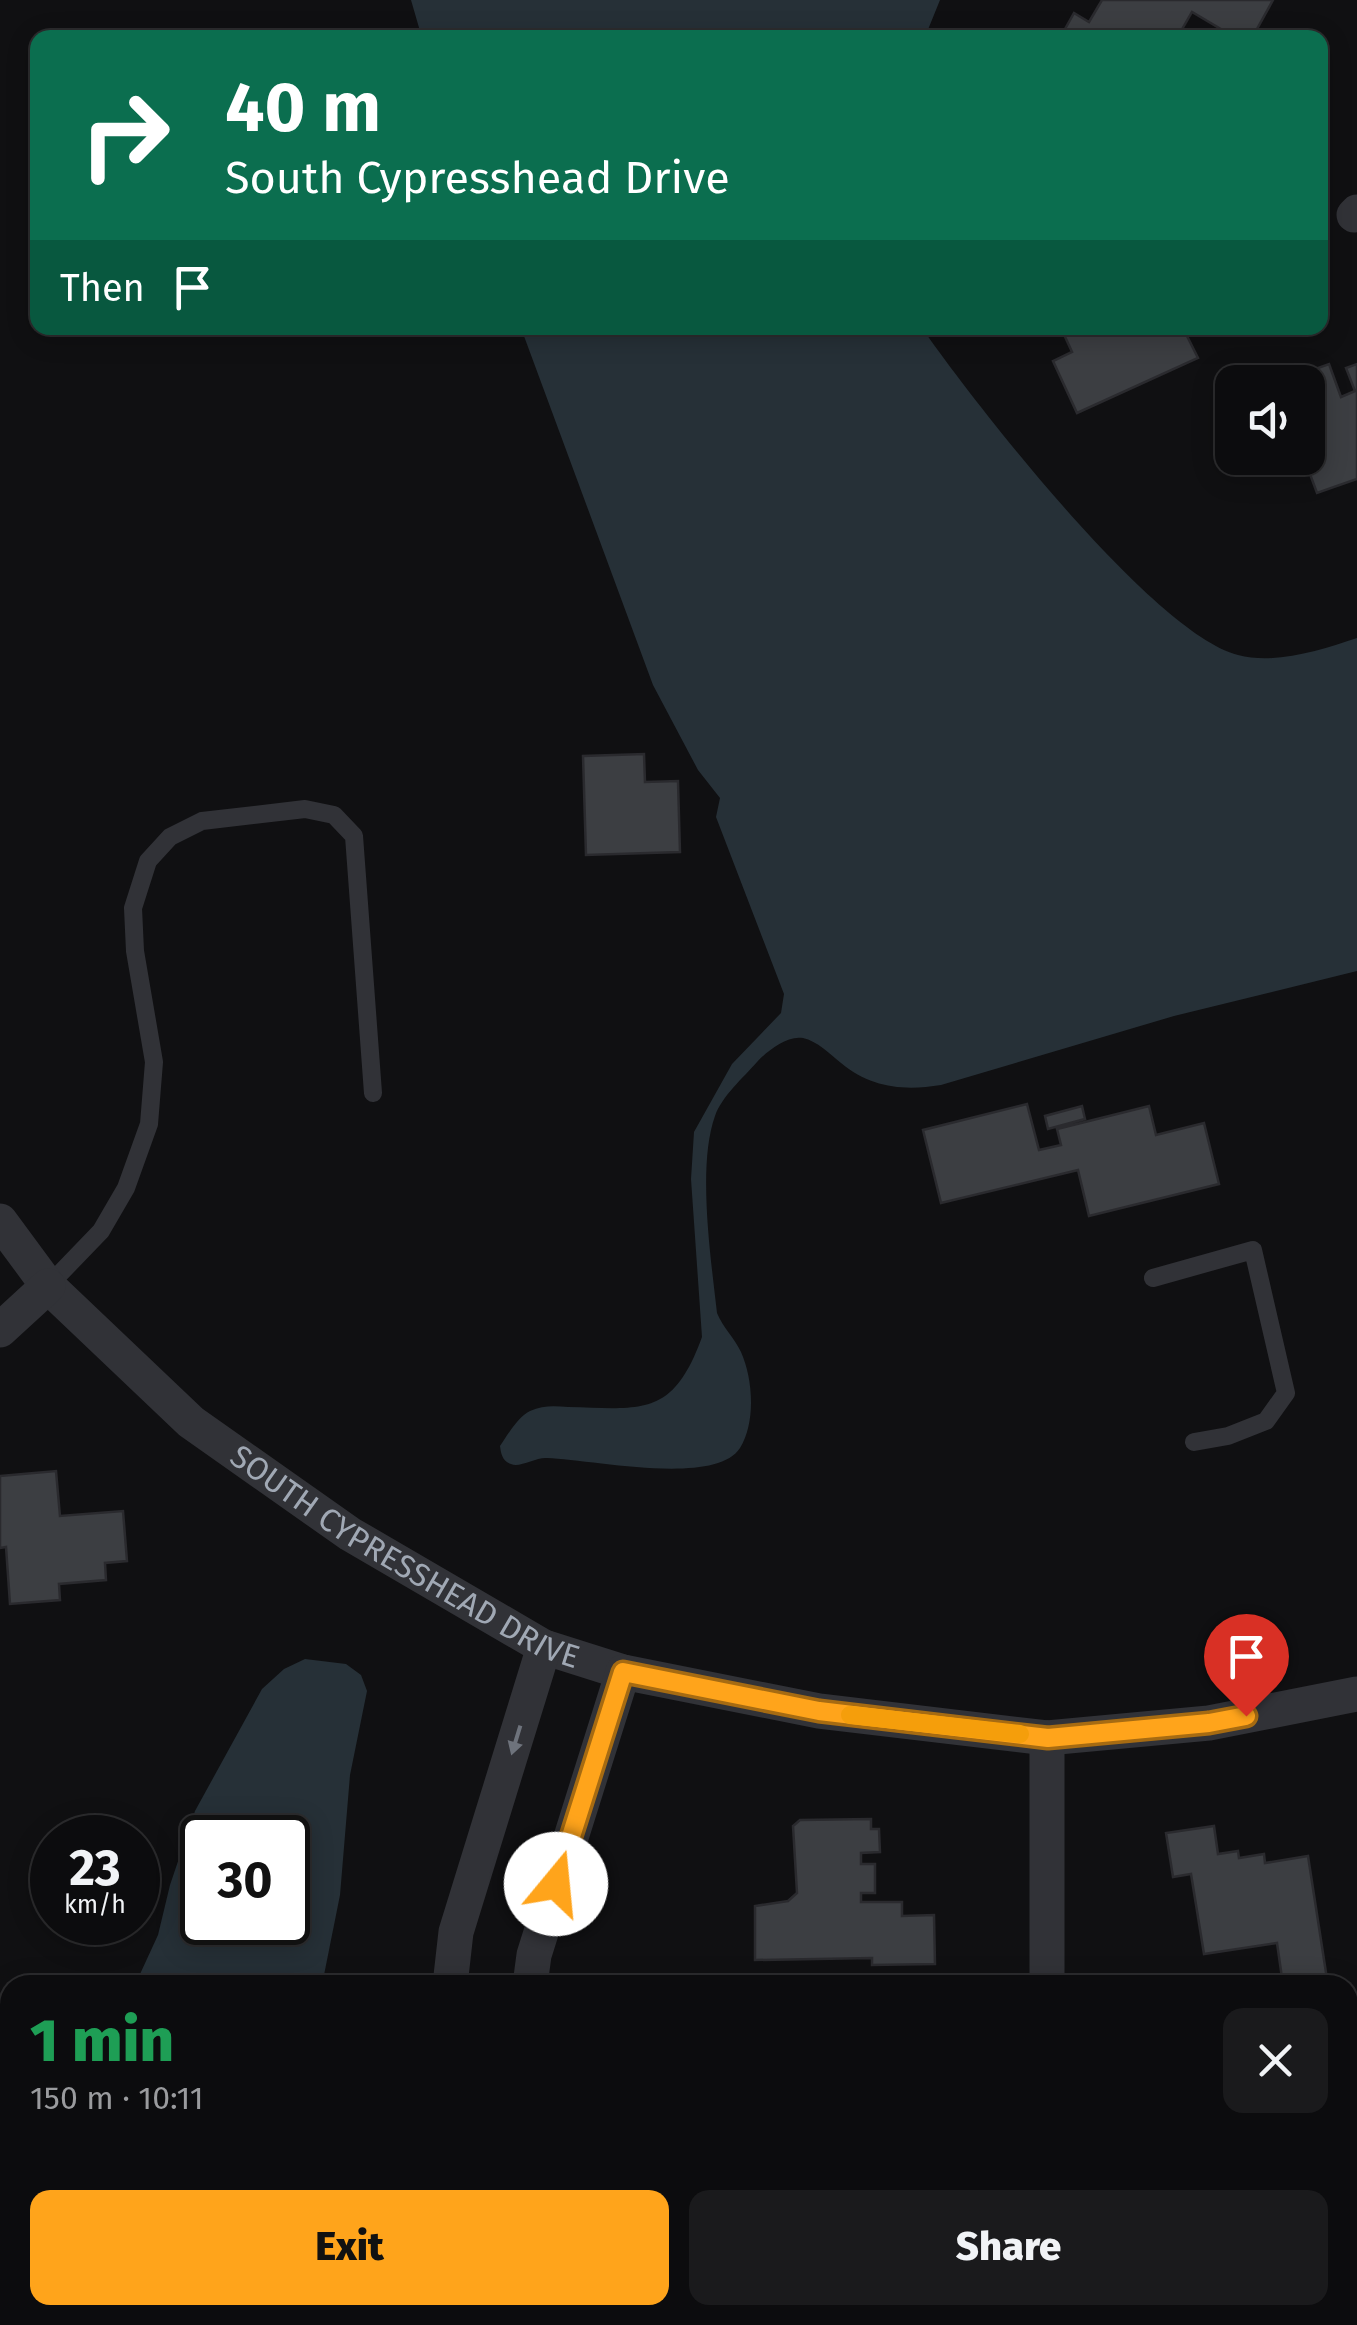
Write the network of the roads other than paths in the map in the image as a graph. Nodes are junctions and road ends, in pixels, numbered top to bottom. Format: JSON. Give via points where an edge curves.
{"nodes":[{"id":1,"x":372,"y":1093,"type":"dead end"},
{"id":2,"x":0,"y":1221,"type":"edge"},
{"id":3,"x":1153,"y":1278,"type":"dead end"},
{"id":4,"x":48,"y":1286,"type":"junction"},
{"id":5,"x":0,"y":1330,"type":"edge"},
{"id":6,"x":1194,"y":1442,"type":"dead end"},
{"id":7,"x":544,"y":1647,"type":"junction"},
{"id":8,"x":623,"y":1672,"type":"junction"},
{"id":9,"x":1357,"y":1694,"type":"edge"},
{"id":10,"x":1048,"y":1738,"type":"junction"},
{"id":11,"x":451,"y":1975,"type":"edge"},
{"id":12,"x":531,"y":1975,"type":"edge"},
{"id":13,"x":1047,"y":1975,"type":"edge"}],
"edges":[{"from":1,"to":4,"type":"lane","via":[[354,836],[334,815],[305,809],[202,820],[170,837],[148,860],[133,908],[154,1062],[149,1124],[126,1188],[101,1231]]},
{"from":2,"to":4,"type":"street","name":"SOUTH CYPRESSHEAD DRIVE"},
{"from":3,"to":6,"type":"lane","via":[[1252,1250],[1286,1393],[1266,1421]]},
{"from":4,"to":5,"type":"street"},
{"from":4,"to":7,"type":"street","name":"SOUTH CYPRESSHEAD DRIVE","via":[[191,1422],[350,1534]]},
{"from":7,"to":8,"type":"street","name":"SOUTH CYPRESSHEAD DRIVE"},
{"from":7,"to":11,"type":"street","one_way":true,"via":[[456,1932]]},
{"from":8,"to":10,"type":"street","name":"SOUTH CYPRESSHEAD DRIVE","via":[[819,1711]]},
{"from":8,"to":12,"type":"street"},
{"from":9,"to":10,"type":"street","name":"SOUTH CYPRESSHEAD DRIVE","via":[[1209,1723]]},
{"from":10,"to":13,"type":"street"}]}
